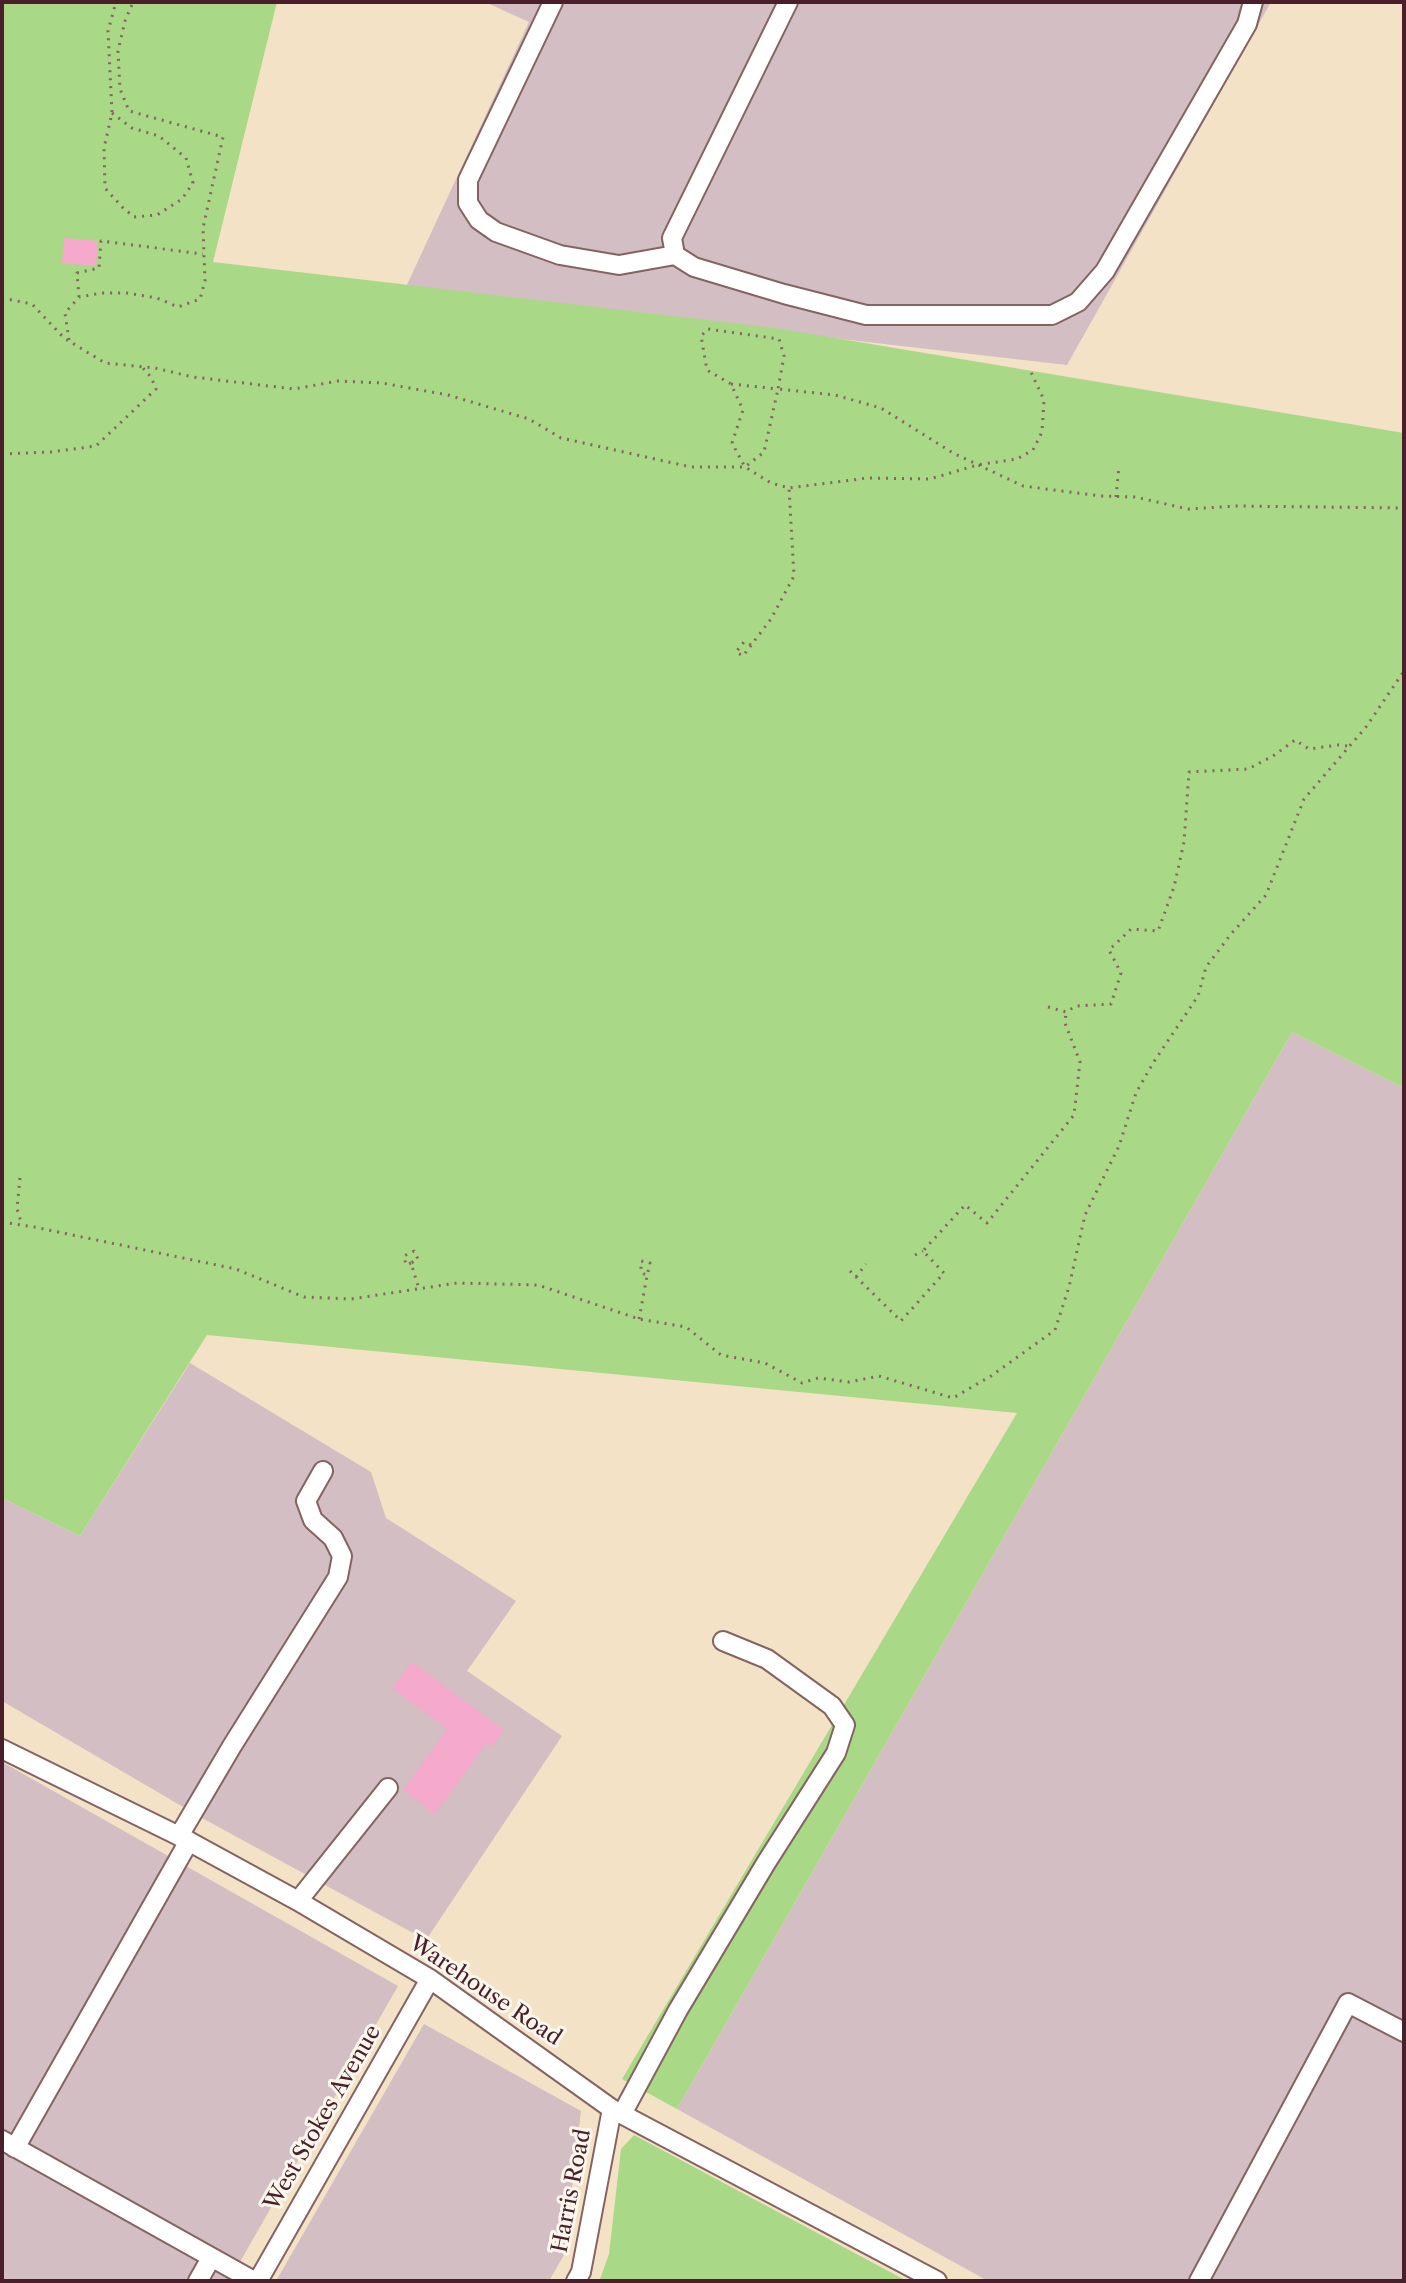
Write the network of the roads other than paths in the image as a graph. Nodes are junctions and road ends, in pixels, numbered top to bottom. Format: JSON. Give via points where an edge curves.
{"nodes":[{"id":1,"x":553,"y":2,"type":"edge"},
{"id":2,"x":788,"y":2,"type":"edge"},
{"id":3,"x":1253,"y":2,"type":"edge"},
{"id":4,"x":675,"y":255,"type":"junction"},
{"id":5,"x":323,"y":1471,"type":"dead end"},
{"id":6,"x":723,"y":1641,"type":"dead end"},
{"id":7,"x":2,"y":1749,"type":"edge"},
{"id":8,"x":388,"y":1788,"type":"dead end"},
{"id":9,"x":184,"y":1839,"type":"junction"},
{"id":10,"x":298,"y":1901,"type":"junction"},
{"id":11,"x":430,"y":1979,"type":"junction"},
{"id":12,"x":1404,"y":2032,"type":"edge"},
{"id":13,"x":617,"y":2112,"type":"junction"},
{"id":14,"x":8,"y":2144,"type":"edge"},
{"id":15,"x":211,"y":2258,"type":"junction"},
{"id":16,"x":198,"y":2281,"type":"edge"},
{"id":17,"x":256,"y":2281,"type":"edge"},
{"id":18,"x":576,"y":2281,"type":"edge"},
{"id":19,"x":937,"y":2281,"type":"edge"},
{"id":20,"x":1199,"y":2281,"type":"edge"}],
"edges":[{"from":1,"to":4,"type":"street","via":[[468,180],[468,203],[496,232],[560,255],[619,265]]},
{"from":2,"to":4,"type":"street","via":[[672,238]]},
{"from":3,"to":4,"type":"street","via":[[1247,24],[1105,271],[1078,302],[1052,315],[866,315],[694,267]]},
{"from":5,"to":9,"type":"street","via":[[306,1501],[313,1520],[333,1538],[342,1556],[338,1577],[232,1746]]},
{"from":6,"to":13,"type":"street","name":"Harris Road","via":[[767,1659],[832,1706],[845,1725],[836,1753]]},
{"from":7,"to":9,"type":"street","name":"Warehouse Road"},
{"from":8,"to":10,"type":"street"},
{"from":9,"to":10,"type":"street","name":"Warehouse Road"},
{"from":9,"to":14,"type":"street"},
{"from":10,"to":11,"type":"street","name":"Warehouse Road"},
{"from":11,"to":13,"type":"street","name":"Warehouse Road"},
{"from":11,"to":17,"type":"street","name":"West Stokes Avenue"},
{"from":12,"to":20,"type":"street","via":[[1348,2003]]},
{"from":13,"to":18,"type":"street","name":"Harris Road"},
{"from":13,"to":19,"type":"street","name":"Warehouse Road"},
{"from":14,"to":15,"type":"street"},
{"from":15,"to":16,"type":"street"},
{"from":15,"to":17,"type":"street"}]}
